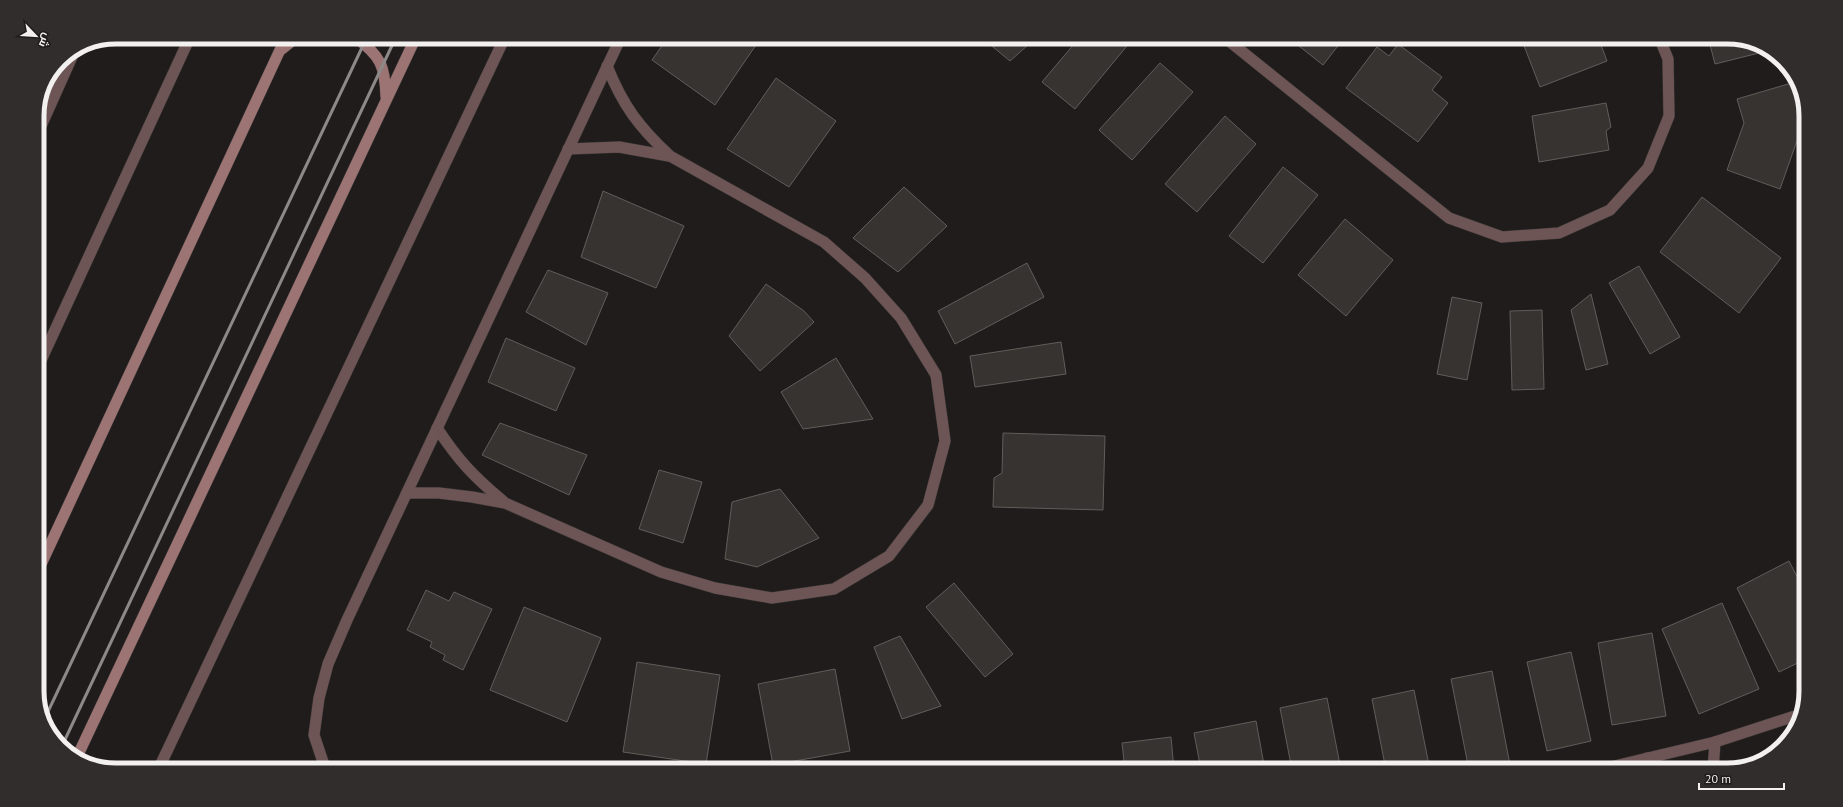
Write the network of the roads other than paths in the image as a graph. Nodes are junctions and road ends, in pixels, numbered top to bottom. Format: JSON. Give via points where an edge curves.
{"nodes":[{"id":1,"x":187,"y":44,"type":"edge"},
{"id":2,"x":282,"y":44,"type":"edge"},
{"id":3,"x":288,"y":44,"type":"edge"},
{"id":4,"x":364,"y":44,"type":"edge"},
{"id":5,"x":413,"y":44,"type":"edge"},
{"id":6,"x":502,"y":44,"type":"edge"},
{"id":7,"x":618,"y":44,"type":"edge"},
{"id":8,"x":1233,"y":44,"type":"edge"},
{"id":9,"x":1662,"y":44,"type":"edge"},
{"id":10,"x":279,"y":51,"type":"junction"},
{"id":11,"x":70,"y":60,"type":"edge"},
{"id":12,"x":607,"y":66,"type":"junction"},
{"id":13,"x":386,"y":100,"type":"junction"},
{"id":14,"x":44,"y":119,"type":"edge"},
{"id":15,"x":568,"y":149,"type":"junction"},
{"id":16,"x":670,"y":156,"type":"junction"},
{"id":17,"x":44,"y":354,"type":"edge"},
{"id":18,"x":437,"y":428,"type":"junction"},
{"id":19,"x":407,"y":493,"type":"junction"},
{"id":20,"x":505,"y":503,"type":"junction"},
{"id":21,"x":44,"y":558,"type":"edge"},
{"id":22,"x":1795,"y":716,"type":"edge"},
{"id":23,"x":1715,"y":742,"type":"junction"},
{"id":24,"x":79,"y":752,"type":"edge"},
{"id":25,"x":1647,"y":758,"type":"junction"},
{"id":26,"x":161,"y":763,"type":"edge"},
{"id":27,"x":324,"y":763,"type":"edge"},
{"id":28,"x":1627,"y":763,"type":"edge"},
{"id":29,"x":1650,"y":763,"type":"edge"},
{"id":30,"x":1714,"y":763,"type":"edge"}],
"edges":[{"from":1,"to":17,"type":"street"},
{"from":2,"to":10,"type":"main road"},
{"from":3,"to":10,"type":"main road"},
{"from":4,"to":13,"type":"main road","via":[[372,50],[385,73]]},
{"from":5,"to":13,"type":"main road"},
{"from":6,"to":26,"type":"street"},
{"from":7,"to":12,"type":"street"},
{"from":8,"to":9,"type":"street","via":[[1449,218],[1502,236],[1559,233],[1610,210],[1648,168],[1669,116],[1668,59]]},
{"from":10,"to":21,"type":"main road"},
{"from":11,"to":14,"type":"street"},
{"from":12,"to":15,"type":"street"},
{"from":12,"to":16,"type":"street","via":[[618,92],[632,115],[649,137]]},
{"from":13,"to":24,"type":"main road"},
{"from":15,"to":16,"type":"street","via":[[619,147]]},
{"from":15,"to":18,"type":"street"},
{"from":16,"to":20,"type":"street","via":[[824,242],[865,278],[901,318],[936,375],[945,441],[928,505],[889,556],[834,589],[772,598],[715,588],[661,572]]},
{"from":18,"to":19,"type":"street"},
{"from":18,"to":20,"type":"street","via":[[478,481]]},
{"from":19,"to":20,"type":"street","via":[[439,493]]},
{"from":19,"to":27,"type":"street","via":[[347,620],[326,671],[318,698],[314,735]]},
{"from":22,"to":23,"type":"street"},
{"from":23,"to":25,"type":"street"},
{"from":23,"to":30,"type":"street"},
{"from":25,"to":28,"type":"street"},
{"from":25,"to":29,"type":"street"}]}
